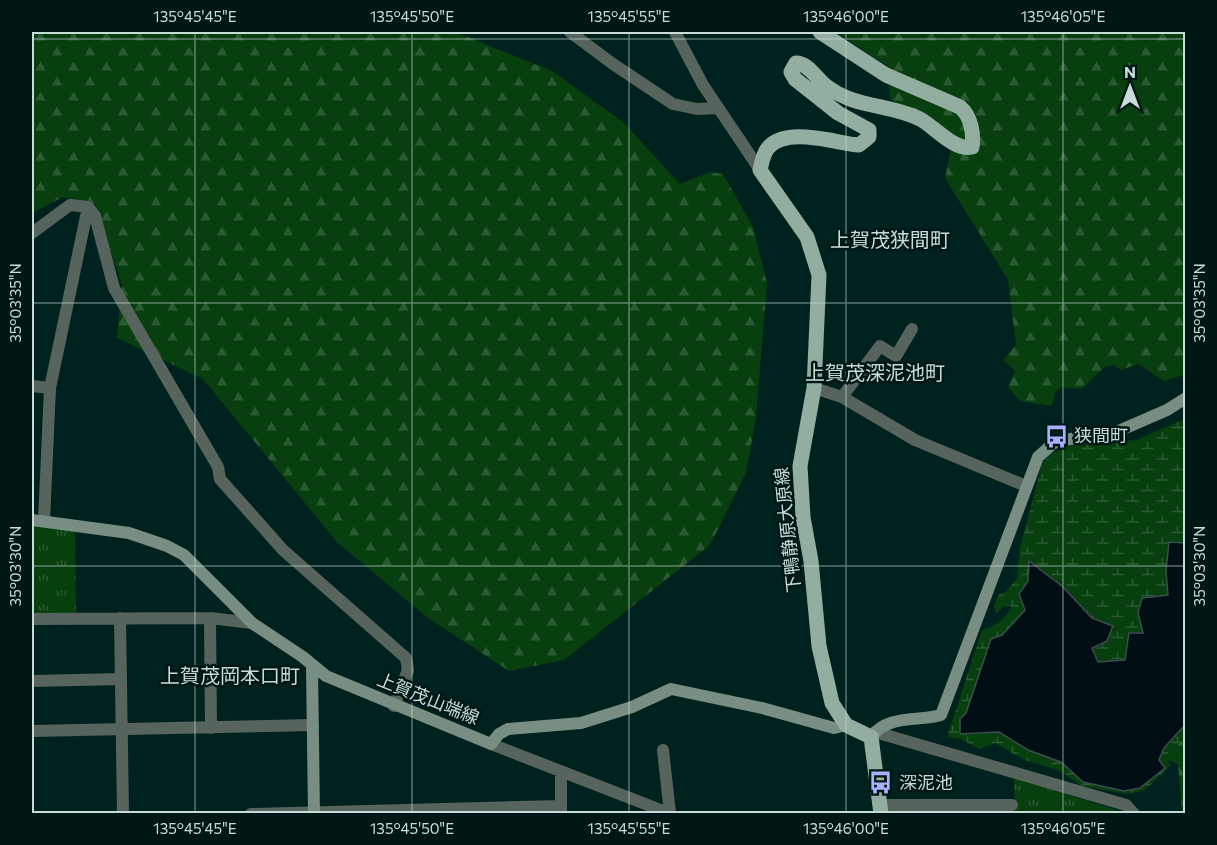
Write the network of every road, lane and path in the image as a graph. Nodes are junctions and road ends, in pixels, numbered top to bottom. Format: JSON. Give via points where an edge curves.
{"nodes":[{"id":1,"x":570,"y":32,"type":"edge"},
{"id":2,"x":675,"y":32,"type":"edge"},
{"id":3,"x":820,"y":32,"type":"edge"},
{"id":4,"x":717,"y":108,"type":"junction"},
{"id":5,"x":760,"y":170,"type":"junction"},
{"id":6,"x":88,"y":207,"type":"junction"},
{"id":7,"x":32,"y":233,"type":"edge"},
{"id":8,"x":912,"y":329,"type":"dead end"},
{"id":9,"x":32,"y":386,"type":"edge"},
{"id":10,"x":50,"y":388,"type":"junction"},
{"id":11,"x":814,"y":388,"type":"junction"},
{"id":12,"x":842,"y":397,"type":"junction"},
{"id":13,"x":1185,"y":398,"type":"edge"},
{"id":14,"x":1026,"y":486,"type":"junction"},
{"id":15,"x":38,"y":521,"type":"edge"},
{"id":16,"x":120,"y":618,"type":"junction"},
{"id":17,"x":210,"y":618,"type":"junction"},
{"id":18,"x":32,"y":619,"type":"edge"},
{"id":19,"x":252,"y":623,"type":"junction"},
{"id":20,"x":312,"y":667,"type":"junction"},
{"id":21,"x":121,"y":679,"type":"junction"},
{"id":22,"x":32,"y":681,"type":"edge"},
{"id":23,"x":394,"y":706,"type":"junction"},
{"id":24,"x":313,"y":725,"type":"junction"},
{"id":25,"x":846,"y":726,"type":"junction"},
{"id":26,"x":211,"y":728,"type":"junction"},
{"id":27,"x":122,"y":729,"type":"junction"},
{"id":28,"x":32,"y":731,"type":"edge"},
{"id":29,"x":873,"y":734,"type":"junction"},
{"id":30,"x":491,"y":744,"type":"junction"},
{"id":31,"x":663,"y":750,"type":"dead end"},
{"id":32,"x":561,"y":772,"type":"junction"},
{"id":33,"x":1012,"y":805,"type":"dead end"},
{"id":34,"x":880,"y":809,"type":"edge"},
{"id":35,"x":561,"y":810,"type":"edge"},
{"id":36,"x":123,"y":813,"type":"edge"},
{"id":37,"x":251,"y":813,"type":"edge"},
{"id":38,"x":314,"y":813,"type":"edge"},
{"id":39,"x":670,"y":813,"type":"edge"},
{"id":40,"x":1134,"y":813,"type":"edge"}],
"edges":[{"from":1,"to":4,"type":"street","via":[[674,104]]},
{"from":2,"to":4,"type":"street"},
{"from":3,"to":5,"type":"main road","via":[[886,75],[964,110],[974,135],[972,147],[958,145],[913,116],[842,96],[796,63],[791,72],[795,79],[838,113],[868,130],[868,137],[859,145],[815,137],[781,141],[770,145],[764,153]]},
{"from":4,"to":5,"type":"street"},
{"from":5,"to":11,"type":"main road","name":"下鴨静原大原線","via":[[807,237],[817,264]]},
{"from":6,"to":7,"type":"street","via":[[70,205]]},
{"from":6,"to":10,"type":"street"},
{"from":6,"to":23,"type":"street","via":[[95,216],[114,288],[218,467],[220,479],[283,550],[406,658],[408,670]]},
{"from":8,"to":12,"type":"street","via":[[896,356],[880,346]]},
{"from":9,"to":10,"type":"street"},
{"from":10,"to":15,"type":"street"},
{"from":11,"to":12,"type":"street"},
{"from":11,"to":25,"type":"main road","name":"下鴨静原大原線","via":[[800,466],[803,517],[819,645],[832,702]]},
{"from":12,"to":14,"type":"street","via":[[915,440]]},
{"from":13,"to":14,"type":"main road","via":[[1114,433],[1056,441],[1038,457]]},
{"from":14,"to":29,"type":"main road","via":[[941,715],[894,721]]},
{"from":15,"to":19,"type":"main road","name":"上賀茂山端線","via":[[129,533],[167,546],[184,555]]},
{"from":16,"to":17,"type":"street"},
{"from":16,"to":18,"type":"street"},
{"from":16,"to":21,"type":"street"},
{"from":17,"to":19,"type":"street"},
{"from":17,"to":26,"type":"street"},
{"from":19,"to":20,"type":"main road","name":"上賀茂山端線"},
{"from":20,"to":23,"type":"main road","name":"上賀茂山端線"},
{"from":20,"to":24,"type":"main road"},
{"from":21,"to":22,"type":"street"},
{"from":21,"to":27,"type":"street"},
{"from":23,"to":30,"type":"main road","name":"上賀茂山端線"},
{"from":24,"to":26,"type":"street"},
{"from":24,"to":38,"type":"main road"},
{"from":25,"to":29,"type":"main road"},
{"from":25,"to":30,"type":"main road","name":"上賀茂山端線","via":[[834,728],[671,689],[632,707],[580,723],[508,729]]},
{"from":26,"to":27,"type":"street"},
{"from":27,"to":28,"type":"street"},
{"from":27,"to":36,"type":"street"},
{"from":29,"to":34,"type":"main road"},
{"from":29,"to":40,"type":"street","via":[[1126,805]]},
{"from":30,"to":32,"type":"street"},
{"from":31,"to":39,"type":"street"},
{"from":32,"to":35,"type":"street"},
{"from":32,"to":39,"type":"street"},
{"from":33,"to":34,"type":"street"},
{"from":35,"to":38,"type":"street"},
{"from":37,"to":38,"type":"street"}]}
